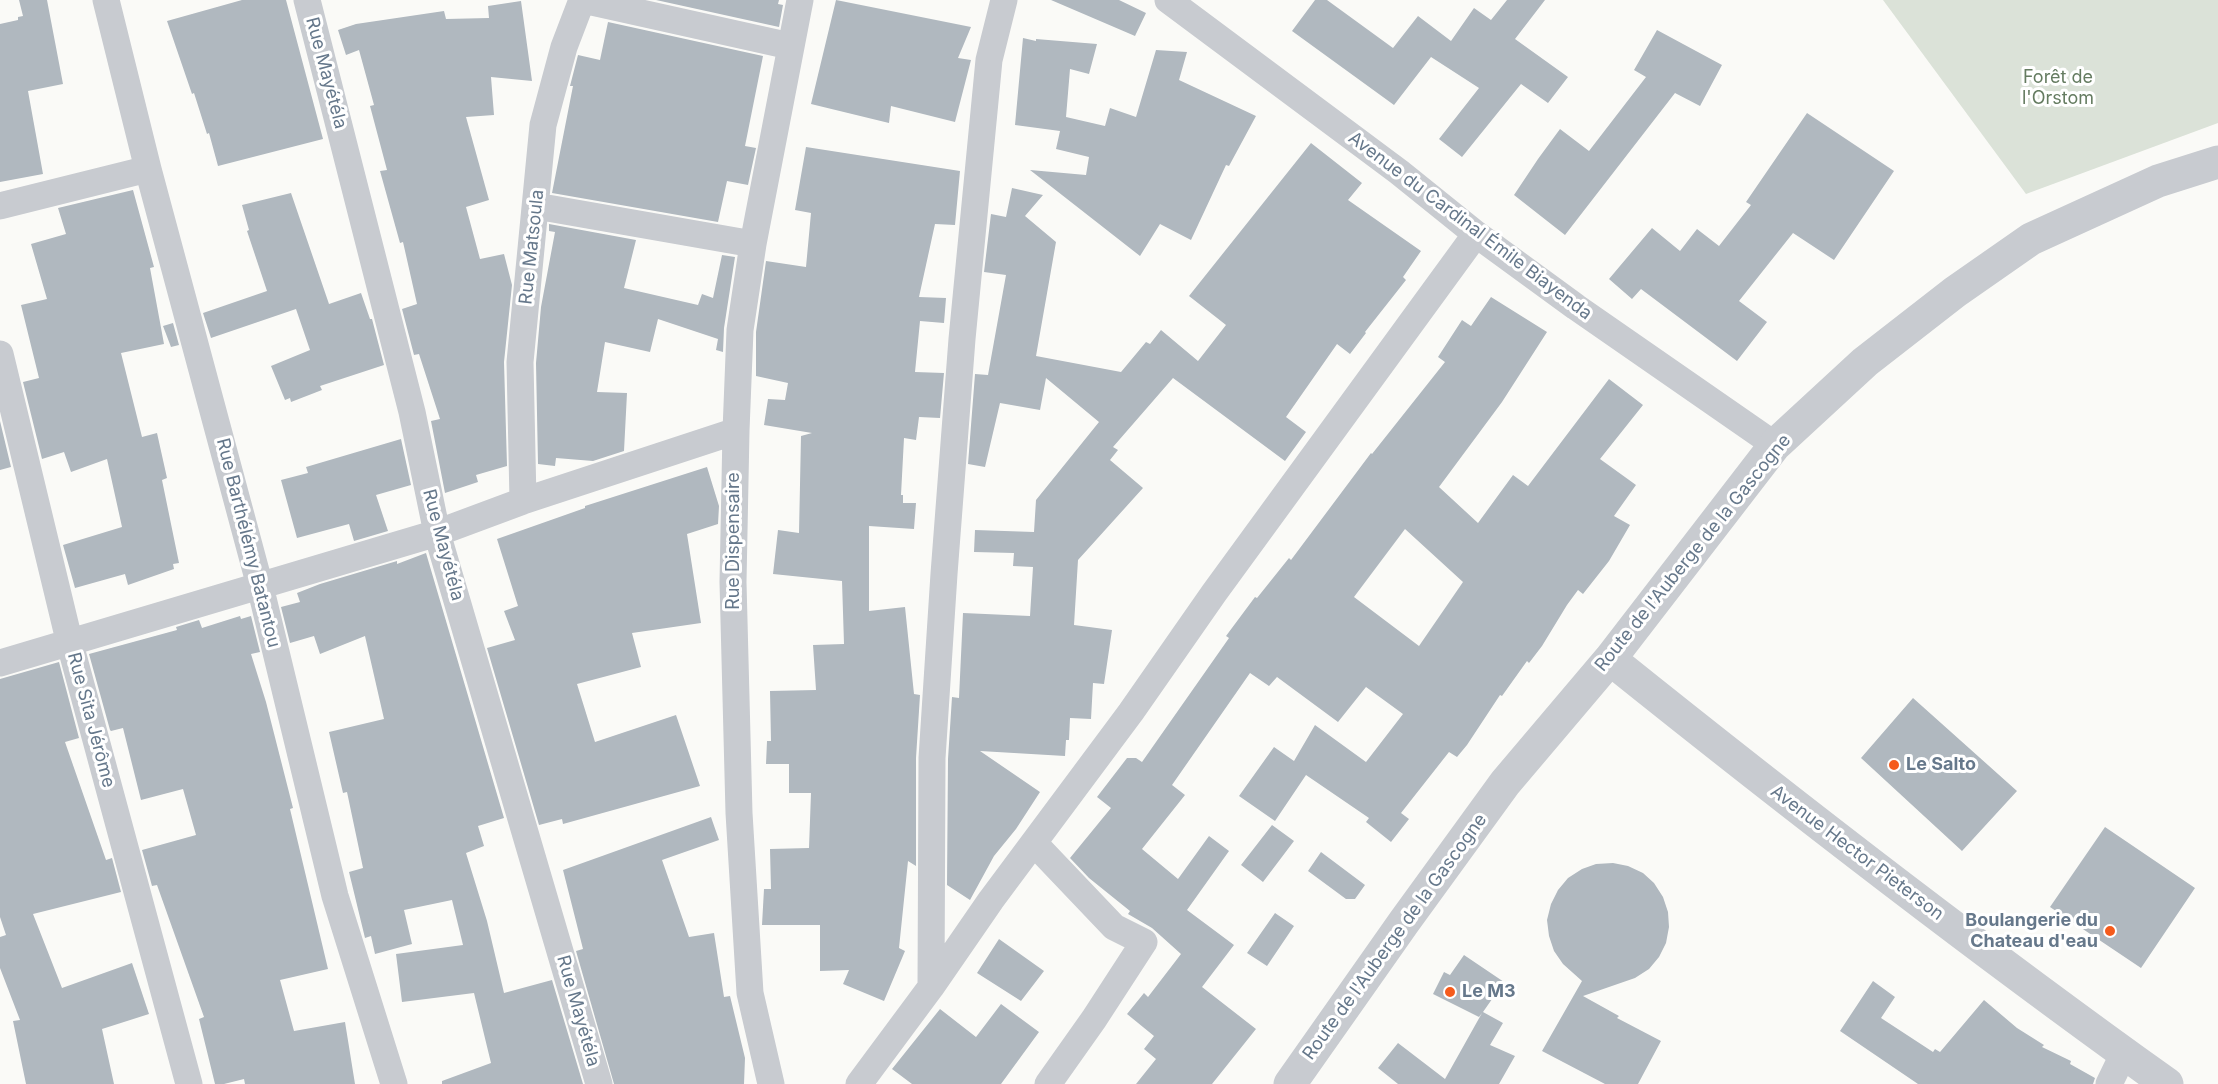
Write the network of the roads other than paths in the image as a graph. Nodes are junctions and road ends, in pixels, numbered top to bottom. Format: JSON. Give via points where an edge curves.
{"nodes":[{"id":1,"x":106,"y":0,"type":"edge"},
{"id":2,"x":307,"y":0,"type":"edge"},
{"id":3,"x":583,"y":0,"type":"edge"},
{"id":4,"x":800,"y":0,"type":"edge"},
{"id":5,"x":1004,"y":0,"type":"edge"},
{"id":6,"x":1168,"y":0,"type":"edge"},
{"id":7,"x":790,"y":46,"type":"junction"},
{"id":8,"x":2218,"y":162,"type":"edge"},
{"id":9,"x":148,"y":169,"type":"junction"},
{"id":10,"x":0,"y":206,"type":"edge"},
{"id":11,"x":536,"y":207,"type":"junction"},
{"id":12,"x":1476,"y":234,"type":"junction"},
{"id":13,"x":753,"y":244,"type":"junction"},
{"id":14,"x":0,"y":354,"type":"edge"},
{"id":15,"x":736,"y":431,"type":"junction"},
{"id":16,"x":1775,"y":445,"type":"junction"},
{"id":17,"x":523,"y":501,"type":"junction"},
{"id":18,"x":437,"y":533,"type":"junction"},
{"id":19,"x":260,"y":586,"type":"junction"},
{"id":20,"x":70,"y":644,"type":"junction"},
{"id":21,"x":1610,"y":659,"type":"junction"},
{"id":22,"x":0,"y":663,"type":"edge"},
{"id":23,"x":1034,"y":843,"type":"junction"},
{"id":24,"x":931,"y":987,"type":"junction"},
{"id":25,"x":2124,"y":1053,"type":"junction"},
{"id":26,"x":189,"y":1084,"type":"edge"},
{"id":27,"x":394,"y":1084,"type":"edge"},
{"id":28,"x":599,"y":1084,"type":"edge"},
{"id":29,"x":771,"y":1084,"type":"edge"},
{"id":30,"x":859,"y":1084,"type":"edge"},
{"id":31,"x":1048,"y":1084,"type":"edge"},
{"id":32,"x":1290,"y":1084,"type":"edge"},
{"id":33,"x":2109,"y":1084,"type":"edge"},
{"id":34,"x":2167,"y":1084,"type":"edge"}],
"edges":[{"from":1,"to":9,"type":"street","name":"Rue Barthélémy Batantou"},
{"from":2,"to":18,"type":"street","name":"Rue Mayétéla","via":[[412,412]]},
{"from":3,"to":7,"type":"street"},
{"from":3,"to":11,"type":"street","name":"Rue Matsoula","via":[[564,47],[543,125]]},
{"from":4,"to":7,"type":"street","name":"Rue Dispensaire"},
{"from":5,"to":24,"type":"street","via":[[989,60],[944,574],[932,758]]},
{"from":6,"to":12,"type":"street","name":"Avenue du Cardinal Émile Biayenda"},
{"from":7,"to":13,"type":"street","name":"Rue Dispensaire"},
{"from":8,"to":16,"type":"street","name":"Route de l'Auberge de la Gascogne","via":[[2158,181],[2031,239],[1955,292],[1865,363]]},
{"from":9,"to":10,"type":"street"},
{"from":9,"to":19,"type":"street","name":"Rue Barthélémy Batantou"},
{"from":11,"to":13,"type":"street"},
{"from":11,"to":17,"type":"street","name":"Rue Matsoula","via":[[520,362]]},
{"from":12,"to":16,"type":"street","name":"Avenue du Cardinal Émile Biayenda"},
{"from":12,"to":23,"type":"street"},
{"from":13,"to":15,"type":"street","name":"Rue Dispensaire","via":[[741,330]]},
{"from":14,"to":20,"type":"street","name":"Rue Sita Jérôme"},
{"from":15,"to":17,"type":"street"},
{"from":15,"to":29,"type":"street","name":"Rue Dispensaire","via":[[733,582],[739,813],[750,993]]},
{"from":16,"to":21,"type":"street","name":"Route de l'Auberge de la Gascogne"},
{"from":17,"to":18,"type":"street"},
{"from":18,"to":19,"type":"street"},
{"from":18,"to":28,"type":"street","name":"Rue Mayétéla"},
{"from":19,"to":20,"type":"street"},
{"from":19,"to":27,"type":"street","name":"Rue Barthélémy Batantou","via":[[335,896]]},
{"from":20,"to":22,"type":"street"},
{"from":20,"to":26,"type":"street","name":"Rue Sita Jérôme"},
{"from":21,"to":25,"type":"street","name":"Avenue Hector Pieterson","via":[[1781,796]]},
{"from":21,"to":32,"type":"street","name":"Route de l'Auberge de la Gascogne","via":[[1505,783]]},
{"from":23,"to":24,"type":"street"},
{"from":23,"to":31,"type":"street","via":[[1114,927],[1144,942]]},
{"from":24,"to":30,"type":"street"},
{"from":25,"to":33,"type":"street"},
{"from":25,"to":34,"type":"street","name":"Avenue Hector Pieterson"}]}
